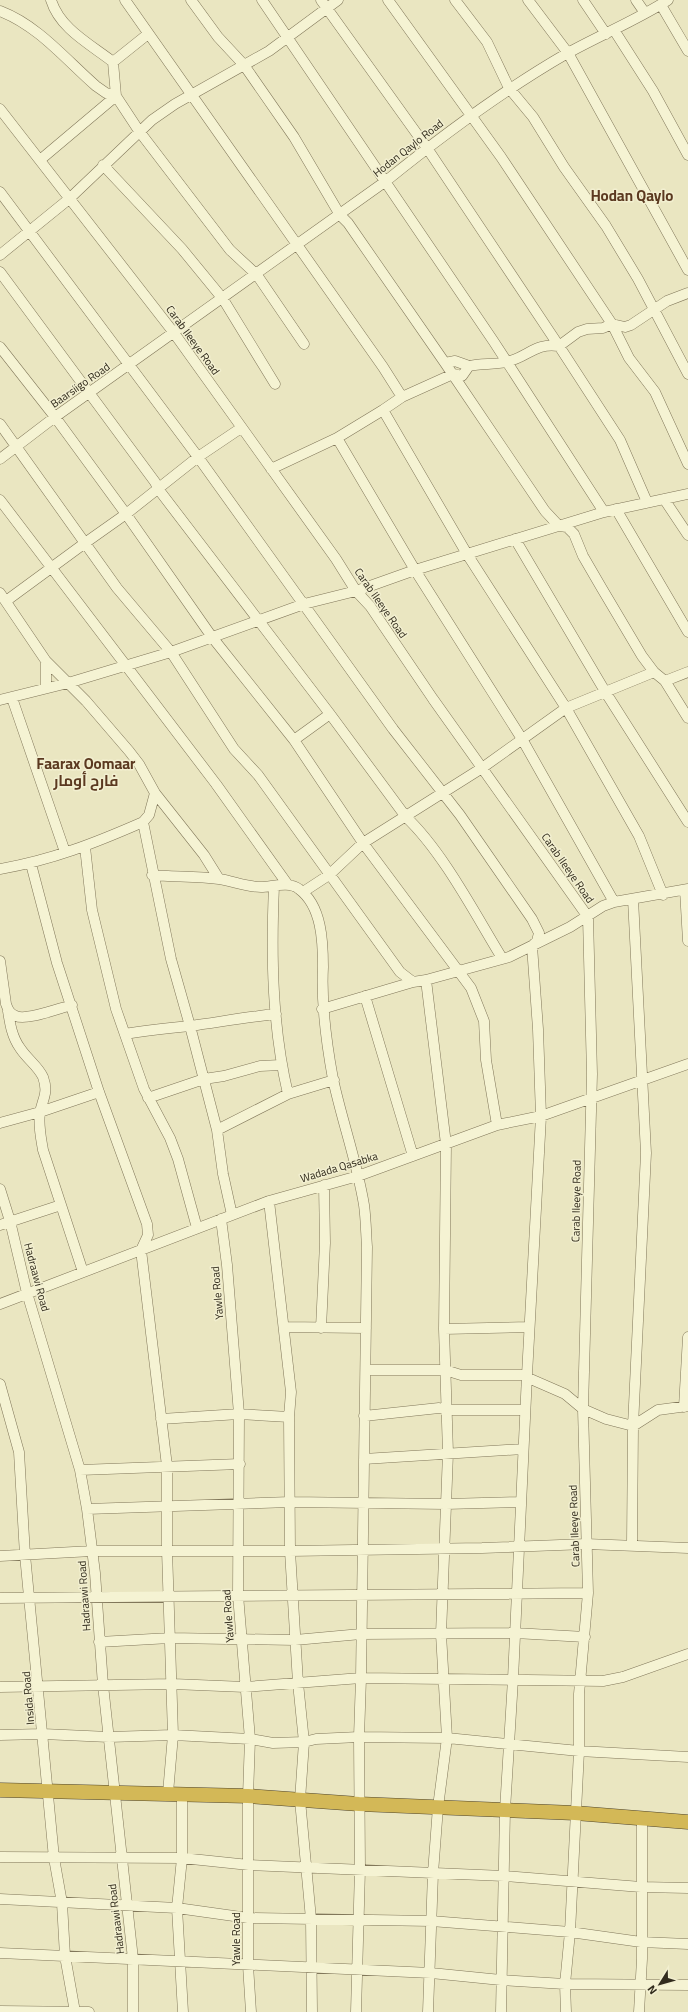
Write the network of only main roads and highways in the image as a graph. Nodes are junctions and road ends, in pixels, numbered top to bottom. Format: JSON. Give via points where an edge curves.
{"nodes":[{"id":1,"x":0,"y":1790,"type":"edge"},
{"id":2,"x":688,"y":1822,"type":"edge"}],
"edges":[{"from":1,"to":2,"type":"highway","via":[[248,1796],[359,1804],[575,1813]]}]}
